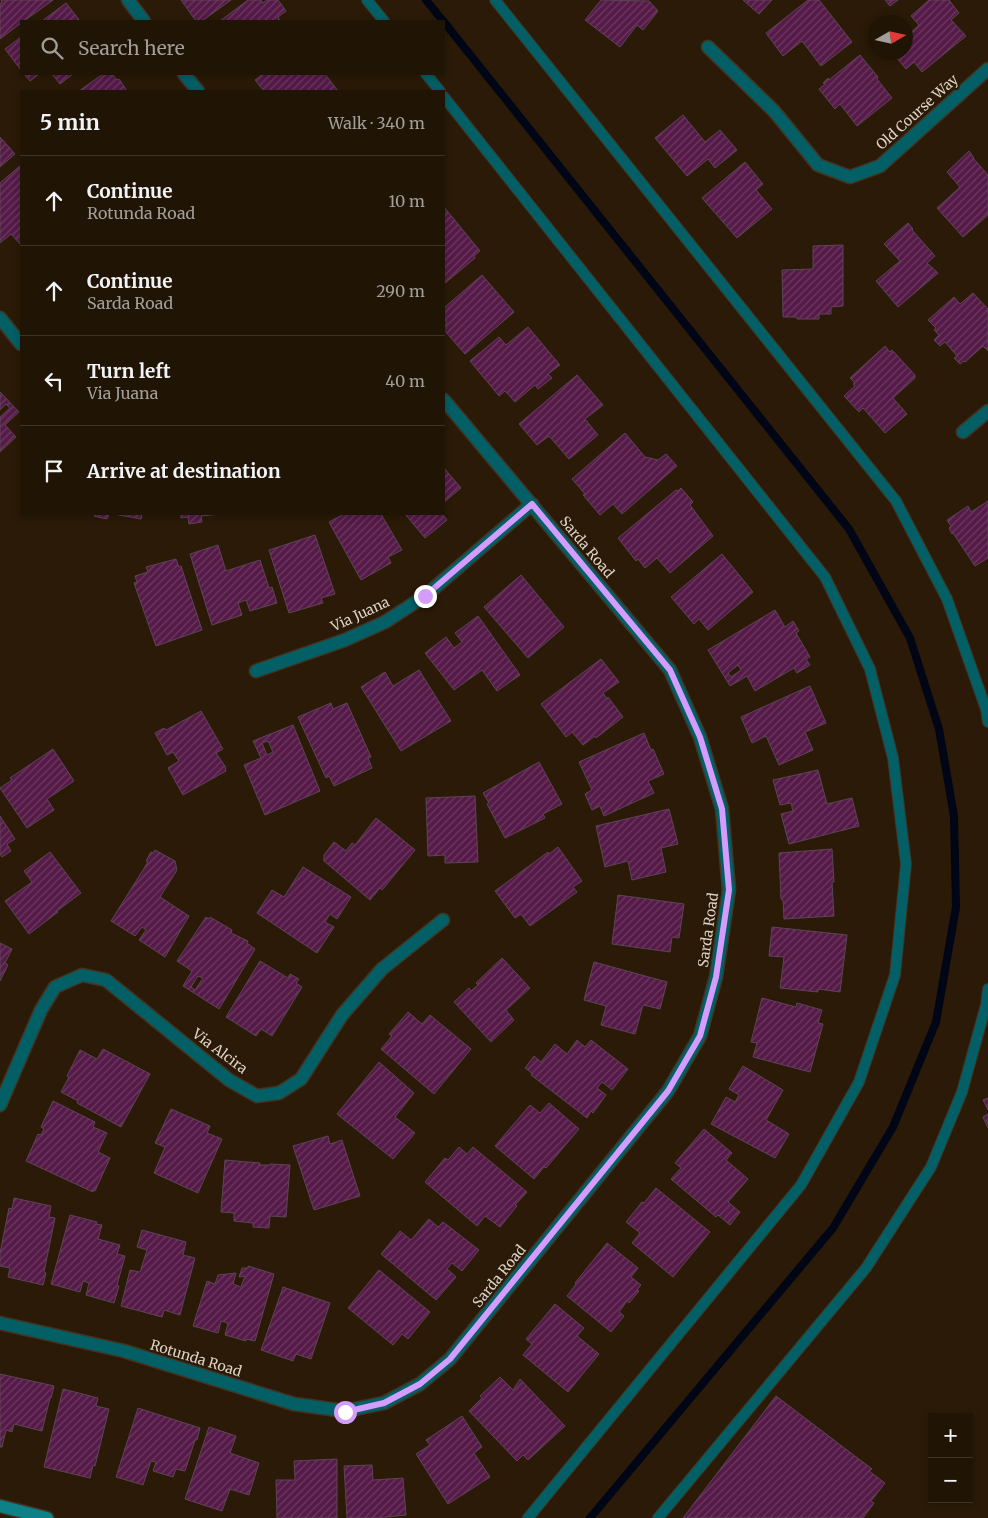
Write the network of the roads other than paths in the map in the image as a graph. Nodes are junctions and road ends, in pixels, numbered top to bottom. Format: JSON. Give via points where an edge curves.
{"nodes":[{"id":1,"x":128,"y":0,"type":"edge"},
{"id":2,"x":367,"y":0,"type":"edge"},
{"id":3,"x":495,"y":0,"type":"edge"},
{"id":4,"x":143,"y":20,"type":"edge"},
{"id":5,"x":383,"y":20,"type":"edge"},
{"id":6,"x":708,"y":46,"type":"dead end"},
{"id":7,"x":988,"y":68,"type":"edge"},
{"id":8,"x":185,"y":75,"type":"edge"},
{"id":9,"x":427,"y":75,"type":"edge"},
{"id":10,"x":197,"y":90,"type":"edge"},
{"id":11,"x":439,"y":90,"type":"edge"},
{"id":12,"x":445,"y":97,"type":"edge"},
{"id":13,"x":0,"y":318,"type":"edge"},
{"id":14,"x":20,"y":343,"type":"edge"},
{"id":15,"x":445,"y":401,"type":"edge"},
{"id":16,"x":988,"y":411,"type":"edge"},
{"id":17,"x":963,"y":432,"type":"dead end"},
{"id":18,"x":532,"y":504,"type":"junction"},
{"id":19,"x":256,"y":671,"type":"dead end"},
{"id":20,"x":988,"y":722,"type":"edge"},
{"id":21,"x":443,"y":920,"type":"dead end"},
{"id":22,"x":988,"y":989,"type":"edge"},
{"id":23,"x":0,"y":1105,"type":"edge"},
{"id":24,"x":0,"y":1323,"type":"edge"},
{"id":25,"x":384,"y":1403,"type":"joint"},
{"id":26,"x":0,"y":1506,"type":"edge"},
{"id":27,"x":47,"y":1518,"type":"edge"},
{"id":28,"x":528,"y":1518,"type":"edge"},
{"id":29,"x":658,"y":1518,"type":"edge"}],
"edges":[{"from":1,"to":4,"type":"street"},
{"from":2,"to":5,"type":"lane"},
{"from":3,"to":20,"type":"lane","via":[[896,501],[947,599]]},
{"from":6,"to":7,"type":"street","name":"Old Course Way","via":[[774,111],[818,165],[850,177],[880,166]]},
{"from":8,"to":10,"type":"street"},
{"from":9,"to":11,"type":"lane"},
{"from":12,"to":28,"type":"lane","via":[[825,577],[870,669],[893,758],[906,864],[895,975],[859,1082],[801,1185]]},
{"from":13,"to":14,"type":"street"},
{"from":15,"to":18,"type":"street","name":"Sarda Road"},
{"from":16,"to":17,"type":"street"},
{"from":18,"to":19,"type":"street","name":"Via Juana","via":[[425,596],[385,622],[345,640]]},
{"from":18,"to":25,"type":"street","name":"Sarda Road","via":[[670,670],[700,737],[722,809],[729,890],[716,977],[700,1036],[668,1091],[450,1359],[420,1384]]},
{"from":21,"to":23,"type":"street","name":"Via Alcira","via":[[382,969],[342,1015],[301,1079],[279,1093],[257,1096],[230,1080],[106,980],[82,975],[55,986],[41,1010]]},
{"from":22,"to":29,"type":"lane","via":[[962,1092],[931,1166],[866,1268]]},
{"from":24,"to":25,"type":"street","name":"Rotunda Road","via":[[124,1351],[294,1404],[345,1412]]},
{"from":26,"to":27,"type":"main road"}]}
